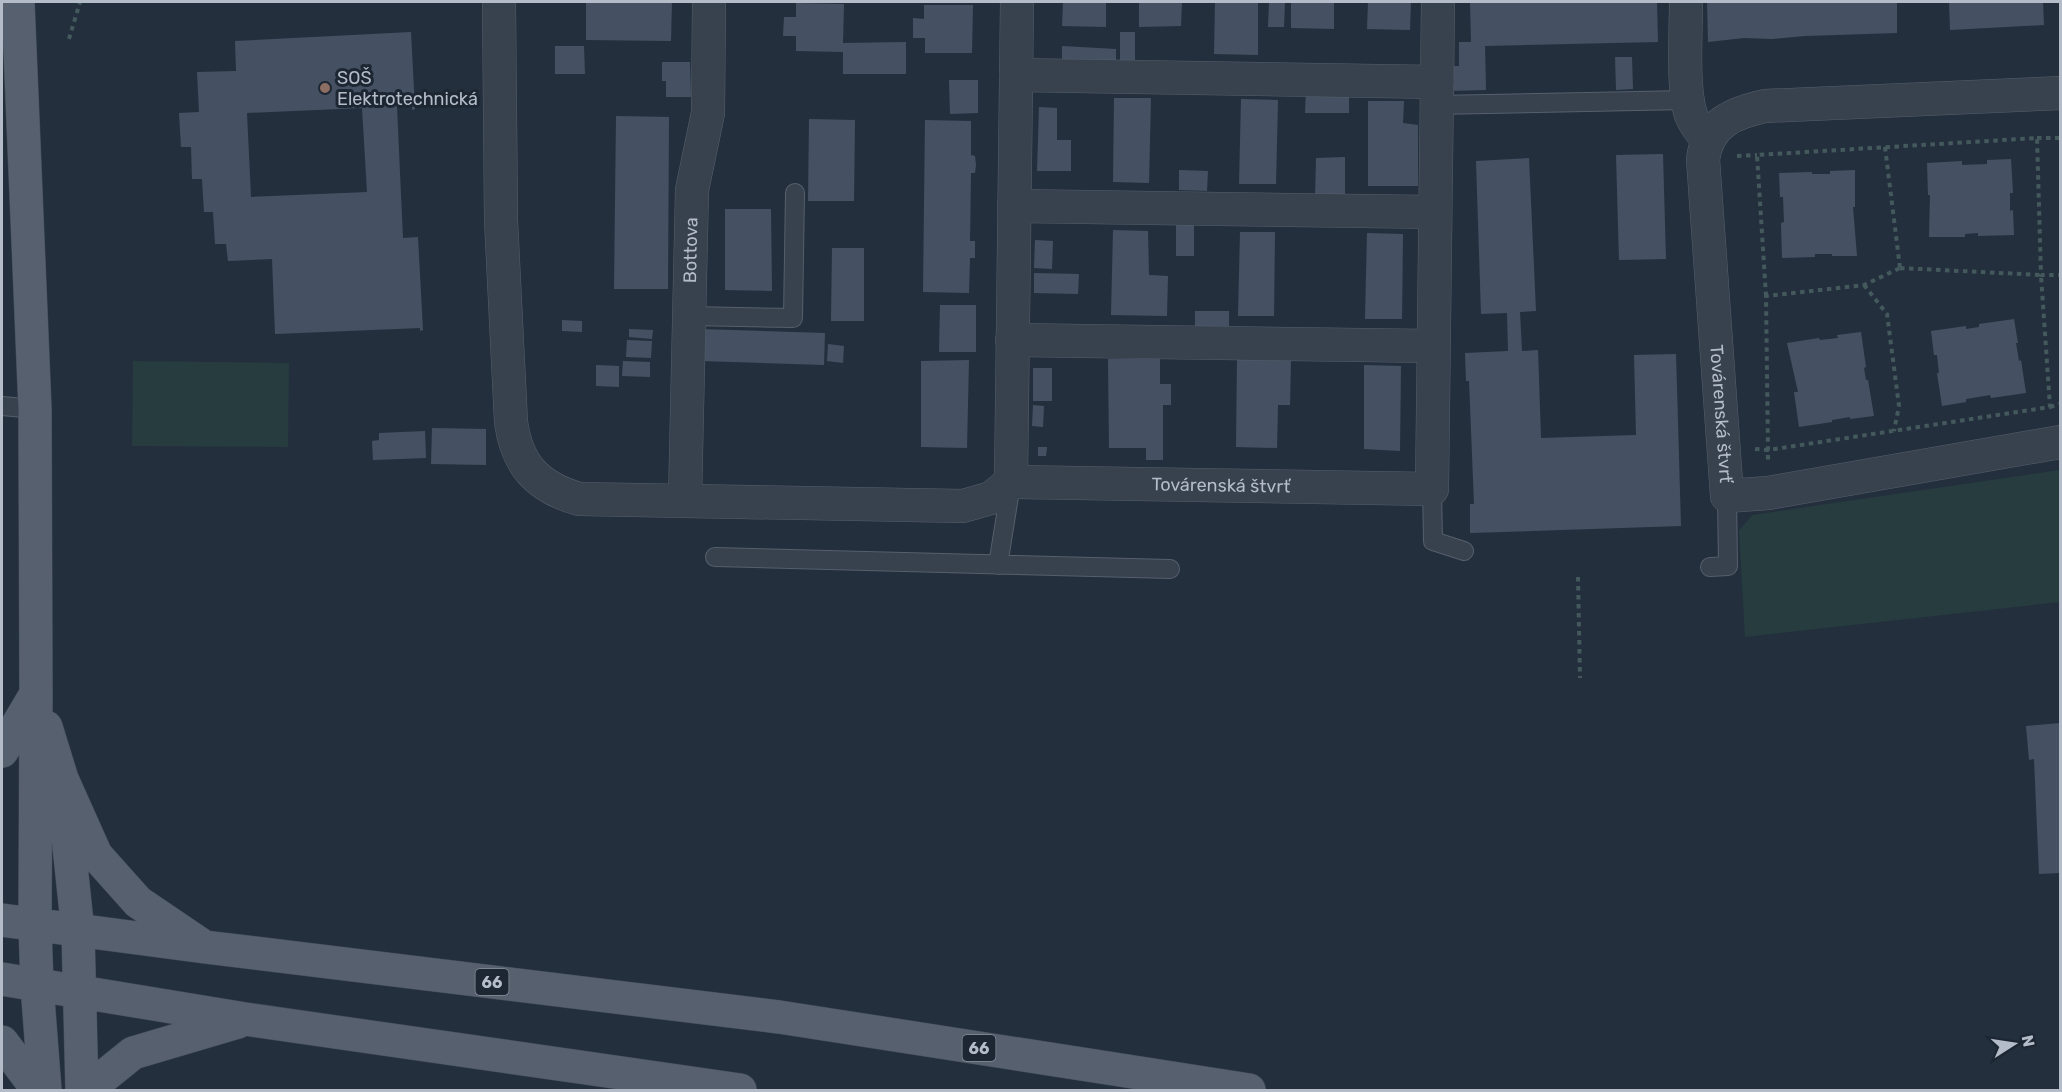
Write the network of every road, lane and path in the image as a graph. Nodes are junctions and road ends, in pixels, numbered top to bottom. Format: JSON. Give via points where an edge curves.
{"nodes":[{"id":1,"x":18,"y":2,"type":"edge"},
{"id":2,"x":80,"y":2,"type":"edge"},
{"id":3,"x":499,"y":2,"type":"edge"},
{"id":4,"x":709,"y":2,"type":"edge"},
{"id":5,"x":1017,"y":2,"type":"edge"},
{"id":6,"x":1438,"y":2,"type":"edge"},
{"id":7,"x":1686,"y":2,"type":"edge"},
{"id":8,"x":69,"y":39,"type":"dead end"},
{"id":9,"x":1016,"y":75,"type":"junction"},
{"id":10,"x":1437,"y":93,"type":"junction"},
{"id":11,"x":2061,"y":93,"type":"edge"},
{"id":12,"x":1687,"y":100,"type":"junction"},
{"id":13,"x":2037,"y":138,"type":"junction"},
{"id":14,"x":2061,"y":138,"type":"edge"},
{"id":15,"x":1885,"y":147,"type":"junction"},
{"id":16,"x":1718,"y":148,"type":"junction"},
{"id":17,"x":1757,"y":155,"type":"junction"},
{"id":18,"x":795,"y":193,"type":"dead end"},
{"id":19,"x":1014,"y":206,"type":"junction"},
{"id":20,"x":1435,"y":212,"type":"junction"},
{"id":21,"x":1900,"y":268,"type":"junction"},
{"id":22,"x":2041,"y":275,"type":"junction"},
{"id":23,"x":2061,"y":275,"type":"edge"},
{"id":24,"x":1864,"y":285,"type":"junction"},
{"id":25,"x":1766,"y":296,"type":"junction"},
{"id":26,"x":689,"y":316,"type":"junction"},
{"id":27,"x":1012,"y":340,"type":"junction"},
{"id":28,"x":1433,"y":346,"type":"junction"},
{"id":29,"x":2061,"y":404,"type":"edge"},
{"id":30,"x":2,"y":406,"type":"edge"},
{"id":31,"x":2050,"y":407,"type":"junction"},
{"id":32,"x":35,"y":409,"type":"junction"},
{"id":33,"x":1894,"y":430,"type":"junction"},
{"id":34,"x":2061,"y":442,"type":"edge"},
{"id":35,"x":1011,"y":482,"type":"junction"},
{"id":36,"x":1432,"y":489,"type":"junction"},
{"id":37,"x":1727,"y":496,"type":"junction"},
{"id":38,"x":685,"y":500,"type":"junction"},
{"id":39,"x":1464,"y":551,"type":"dead end"},
{"id":40,"x":715,"y":557,"type":"dead end"},
{"id":41,"x":998,"y":565,"type":"junction"},
{"id":42,"x":1710,"y":567,"type":"dead end"},
{"id":43,"x":1170,"y":570,"type":"dead end"},
{"id":44,"x":1578,"y":578,"type":"dead end"},
{"id":45,"x":1580,"y":678,"type":"dead end"},
{"id":46,"x":36,"y":694,"type":"junction"},
{"id":47,"x":2,"y":751,"type":"edge"},
{"id":48,"x":62,"y":779,"type":"junction"},
{"id":49,"x":2,"y":920,"type":"edge"},
{"id":50,"x":35,"y":925,"type":"junction"},
{"id":51,"x":78,"y":932,"type":"junction"},
{"id":52,"x":205,"y":948,"type":"junction"},
{"id":53,"x":2,"y":979,"type":"edge"},
{"id":54,"x":37,"y":986,"type":"junction"},
{"id":55,"x":81,"y":991,"type":"junction"},
{"id":56,"x":245,"y":1019,"type":"junction"},
{"id":57,"x":2,"y":1042,"type":"edge"},
{"id":58,"x":39,"y":1090,"type":"edge"},
{"id":59,"x":45,"y":1090,"type":"edge"},
{"id":60,"x":82,"y":1090,"type":"edge"},
{"id":61,"x":87,"y":1090,"type":"edge"},
{"id":62,"x":740,"y":1090,"type":"edge"},
{"id":63,"x":1249,"y":1090,"type":"edge"}],
"edges":[{"from":1,"to":32,"type":"main road"},
{"from":2,"to":8,"type":"path"},
{"from":3,"to":38,"type":"street","via":[[501,220],[514,444],[523,462],[558,493],[579,499]]},
{"from":4,"to":26,"type":"street","name":"Bottova","via":[[708,113],[692,190]]},
{"from":5,"to":9,"type":"street"},
{"from":6,"to":10,"type":"street"},
{"from":7,"to":12,"type":"street"},
{"from":9,"to":10,"type":"street"},
{"from":9,"to":19,"type":"street"},
{"from":10,"to":12,"type":"lane"},
{"from":10,"to":20,"type":"street"},
{"from":11,"to":16,"type":"street","via":[[1765,106],[1730,117]]},
{"from":12,"to":16,"type":"street","via":[[1699,130]]},
{"from":13,"to":14,"type":"path"},
{"from":13,"to":15,"type":"path"},
{"from":13,"to":22,"type":"path"},
{"from":15,"to":17,"type":"path"},
{"from":15,"to":21,"type":"path"},
{"from":16,"to":17,"type":"path"},
{"from":16,"to":37,"type":"street","name":"Továrenská štvrť","via":[[1703,159]]},
{"from":17,"to":25,"type":"path"},
{"from":18,"to":26,"type":"lane","via":[[793,318]]},
{"from":19,"to":20,"type":"street"},
{"from":19,"to":27,"type":"street"},
{"from":20,"to":28,"type":"street"},
{"from":21,"to":22,"type":"path"},
{"from":21,"to":24,"type":"path"},
{"from":22,"to":23,"type":"path"},
{"from":22,"to":31,"type":"path"},
{"from":24,"to":25,"type":"path"},
{"from":24,"to":33,"type":"path","via":[[1887,314],[1899,406]]},
{"from":25,"to":33,"type":"path","via":[[1768,450]]},
{"from":26,"to":38,"type":"street","name":"Bottova"},
{"from":27,"to":28,"type":"street"},
{"from":27,"to":35,"type":"street"},
{"from":28,"to":36,"type":"street"},
{"from":29,"to":31,"type":"path"},
{"from":30,"to":32,"type":"lane"},
{"from":31,"to":33,"type":"path"},
{"from":32,"to":46,"type":"main road"},
{"from":34,"to":37,"type":"street","name":"Továrenská štvrť","via":[[1768,493]]},
{"from":35,"to":36,"type":"street","name":"Továrenská štvrť"},
{"from":35,"to":38,"type":"street","via":[[991,498],[963,506]]},
{"from":35,"to":41,"type":"lane"},
{"from":36,"to":39,"type":"lane","via":[[1433,541]]},
{"from":37,"to":42,"type":"lane","via":[[1728,566]]},
{"from":40,"to":41,"type":"lane"},
{"from":41,"to":43,"type":"lane"},
{"from":44,"to":45,"type":"path"},
{"from":46,"to":47,"type":"main road"},
{"from":46,"to":48,"type":"main road"},
{"from":46,"to":50,"type":"main road"},
{"from":48,"to":51,"type":"main road"},
{"from":48,"to":52,"type":"main road","via":[[96,855],[138,902]]},
{"from":49,"to":50,"type":"main road","number":"66"},
{"from":50,"to":51,"type":"main road","number":"66"},
{"from":50,"to":54,"type":"main road"},
{"from":51,"to":52,"type":"main road","number":"66"},
{"from":51,"to":55,"type":"main road"},
{"from":52,"to":63,"type":"main road","number":"66","via":[[779,1017]]},
{"from":53,"to":54,"type":"main road"},
{"from":54,"to":55,"type":"main road"},
{"from":54,"to":59,"type":"main road"},
{"from":55,"to":56,"type":"main road"},
{"from":55,"to":60,"type":"main road"},
{"from":56,"to":61,"type":"main road","via":[[133,1053]]},
{"from":56,"to":62,"type":"main road"},
{"from":57,"to":58,"type":"main road"}]}
